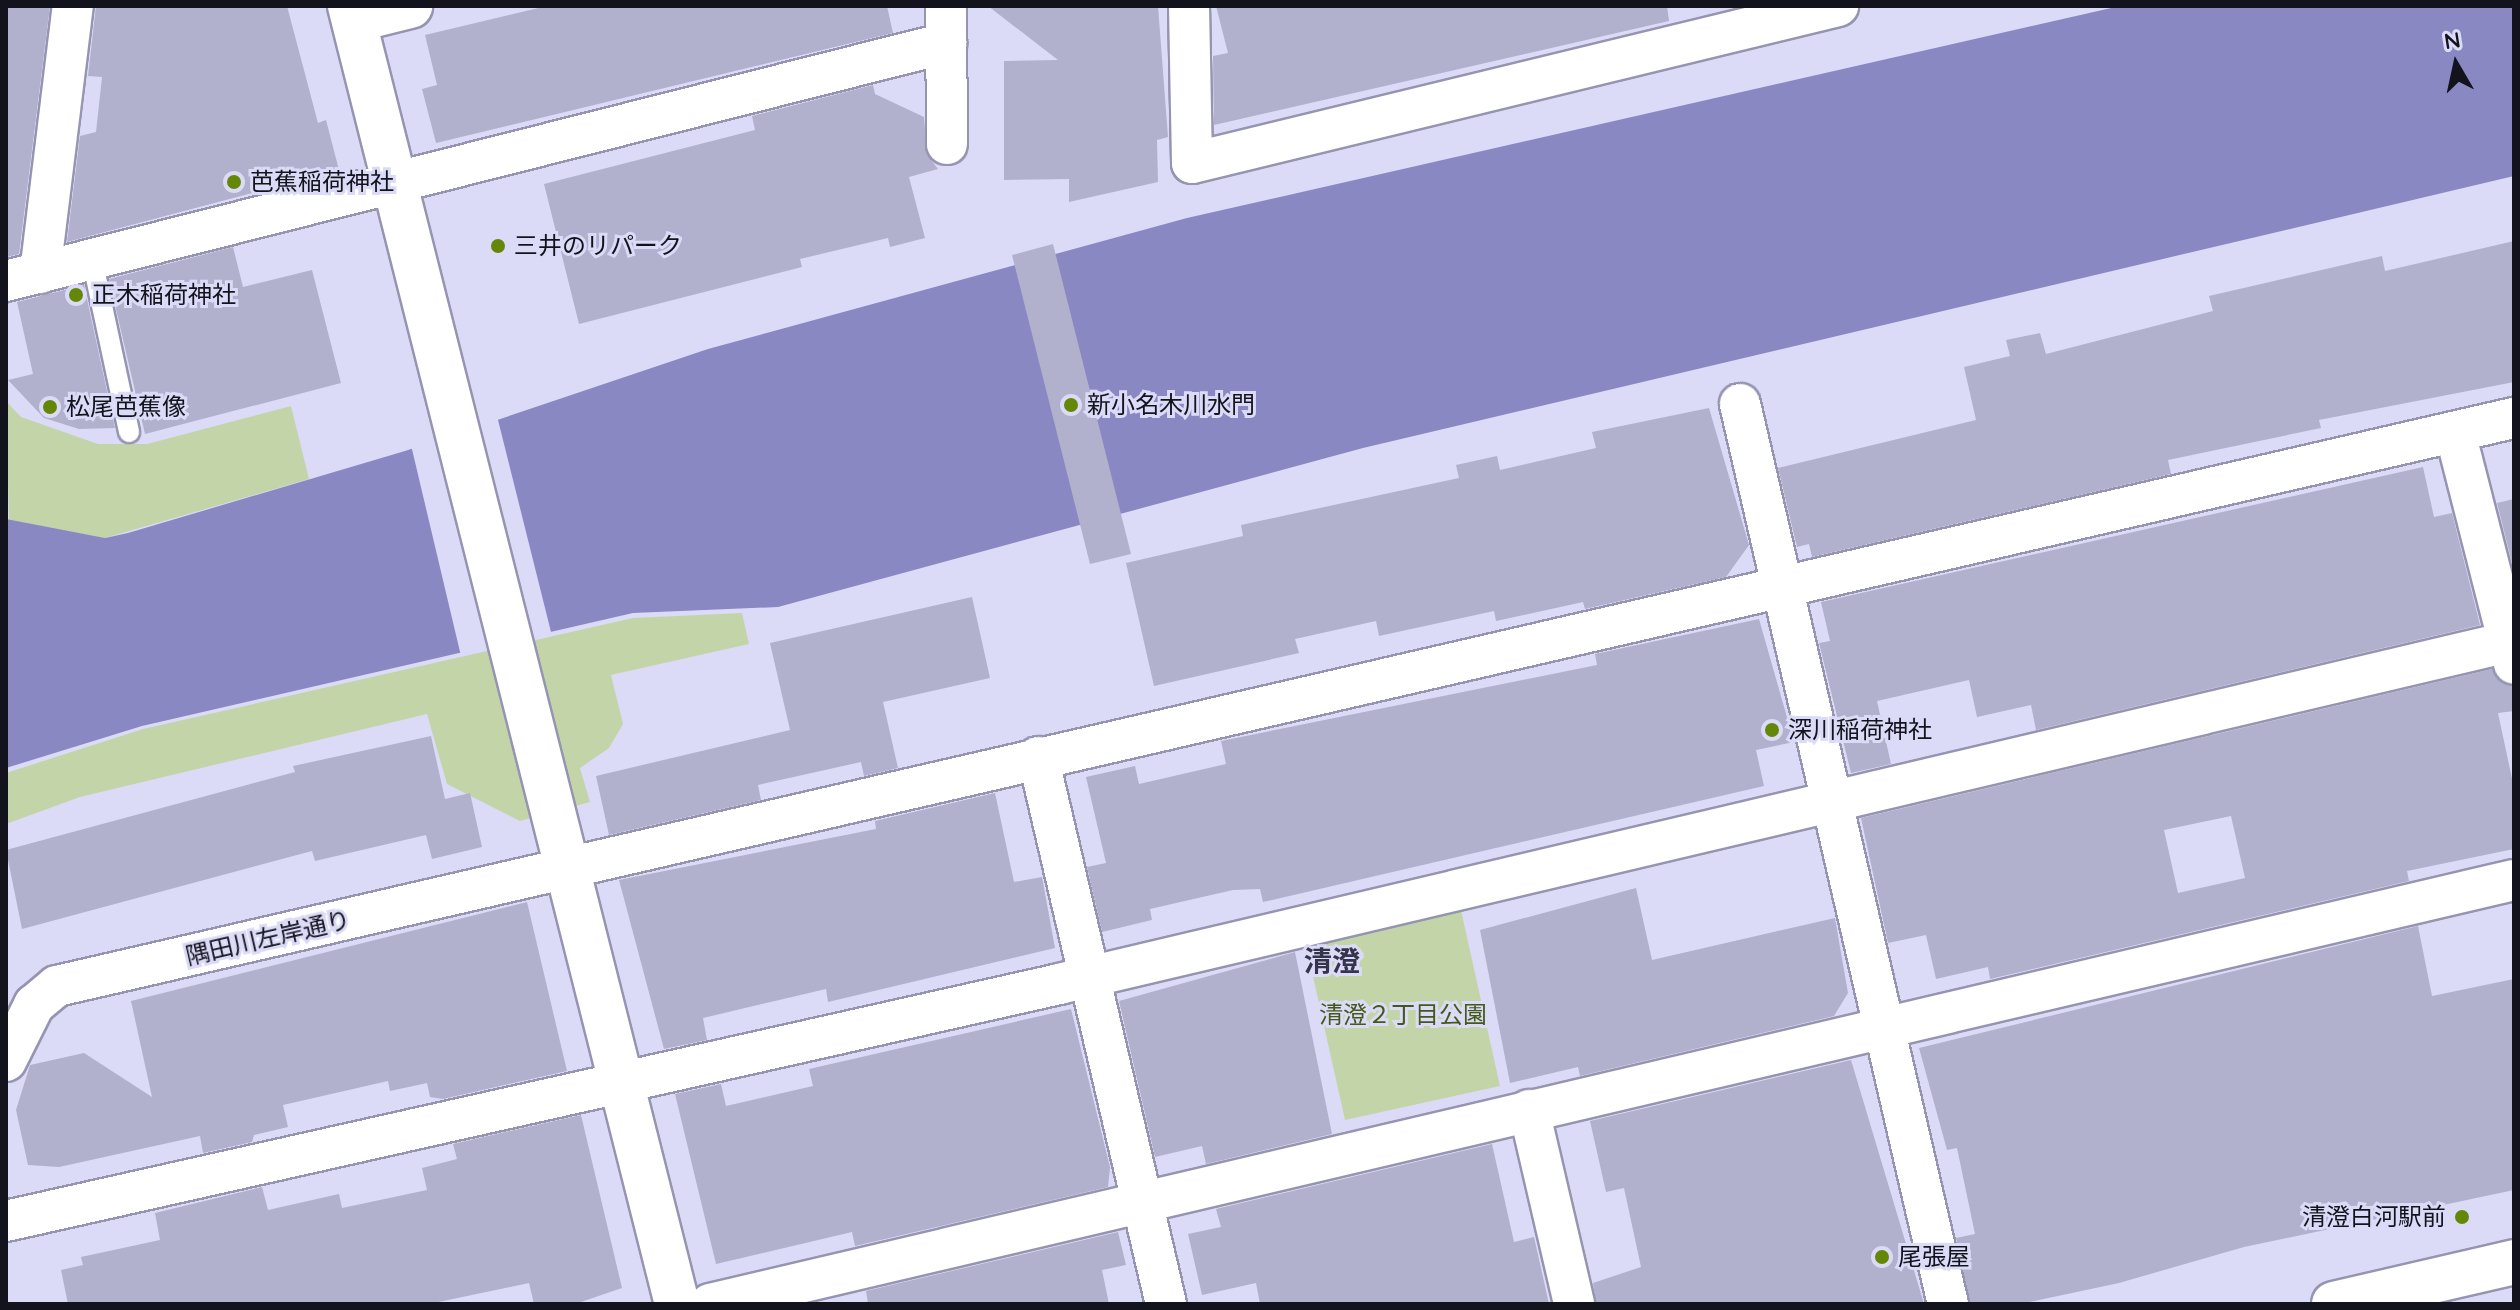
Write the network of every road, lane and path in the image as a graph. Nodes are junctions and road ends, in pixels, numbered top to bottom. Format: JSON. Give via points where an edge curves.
{"nodes":[{"id":1,"x":73,"y":6,"type":"edge"},
{"id":2,"x":410,"y":6,"type":"edge"},
{"id":3,"x":1189,"y":6,"type":"edge"},
{"id":4,"x":1838,"y":6,"type":"edge"},
{"id":5,"x":352,"y":13,"type":"edge"},
{"id":6,"x":946,"y":25,"type":"edge"},
{"id":7,"x":947,"y":144,"type":"dead end"},
{"id":8,"x":394,"y":183,"type":"junction"},
{"id":9,"x":92,"y":259,"type":"junction"},
{"id":10,"x":23,"y":277,"type":"edge"},
{"id":11,"x":1740,"y":404,"type":"dead end"},
{"id":12,"x":2514,"y":418,"type":"edge"},
{"id":13,"x":129,"y":432,"type":"dead end"},
{"id":14,"x":2455,"y":432,"type":"junction"},
{"id":15,"x":1783,"y":587,"type":"junction"},
{"id":16,"x":2511,"y":653,"type":"edge"},
{"id":17,"x":1038,"y":757,"type":"junction"},
{"id":18,"x":1831,"y":802,"type":"junction"},
{"id":19,"x":568,"y":869,"type":"junction"},
{"id":20,"x":2514,"y":880,"type":"edge"},
{"id":21,"x":1092,"y":976,"type":"junction"},
{"id":22,"x":1885,"y":1028,"type":"junction"},
{"id":23,"x":6,"y":1061,"type":"edge"},
{"id":24,"x":621,"y":1083,"type":"junction"},
{"id":25,"x":1529,"y":1110,"type":"junction"},
{"id":26,"x":1144,"y":1202,"type":"junction"},
{"id":27,"x":6,"y":1221,"type":"edge"},
{"id":28,"x":2514,"y":1262,"type":"edge"},
{"id":29,"x":2395,"y":1297,"type":"edge"},
{"id":30,"x":677,"y":1304,"type":"edge"},
{"id":31,"x":710,"y":1304,"type":"edge"},
{"id":32,"x":1166,"y":1304,"type":"edge"},
{"id":33,"x":1574,"y":1304,"type":"edge"},
{"id":34,"x":1948,"y":1304,"type":"edge"},
{"id":35,"x":2334,"y":1304,"type":"edge"}],
"edges":[{"from":1,"to":10,"type":"street"},
{"from":2,"to":5,"type":"street"},
{"from":3,"to":4,"type":"street","via":[[1192,163]]},
{"from":5,"to":8,"type":"street"},
{"from":6,"to":7,"type":"street"},
{"from":6,"to":8,"type":"street"},
{"from":8,"to":9,"type":"street"},
{"from":8,"to":19,"type":"street"},
{"from":9,"to":10,"type":"street"},
{"from":9,"to":13,"type":"lane"},
{"from":11,"to":15,"type":"street"},
{"from":12,"to":14,"type":"street","name":"隅田川左岸通り"},
{"from":14,"to":15,"type":"street","name":"隅田川左岸通り"},
{"from":14,"to":16,"type":"street"},
{"from":15,"to":17,"type":"street","name":"隅田川左岸通り"},
{"from":15,"to":18,"type":"street"},
{"from":16,"to":18,"type":"street"},
{"from":17,"to":19,"type":"street","name":"隅田川左岸通り"},
{"from":17,"to":21,"type":"street"},
{"from":18,"to":21,"type":"street"},
{"from":18,"to":22,"type":"street"},
{"from":19,"to":23,"type":"street","name":"隅田川左岸通り","via":[[57,986],[34,1005]]},
{"from":19,"to":24,"type":"street"},
{"from":20,"to":22,"type":"street"},
{"from":21,"to":24,"type":"street"},
{"from":21,"to":26,"type":"street"},
{"from":22,"to":25,"type":"street"},
{"from":22,"to":34,"type":"street"},
{"from":24,"to":27,"type":"street"},
{"from":24,"to":30,"type":"street"},
{"from":25,"to":26,"type":"street"},
{"from":25,"to":33,"type":"street"},
{"from":26,"to":31,"type":"street"},
{"from":26,"to":32,"type":"street"},
{"from":28,"to":29,"type":"street"},
{"from":29,"to":35,"type":"street"}]}
